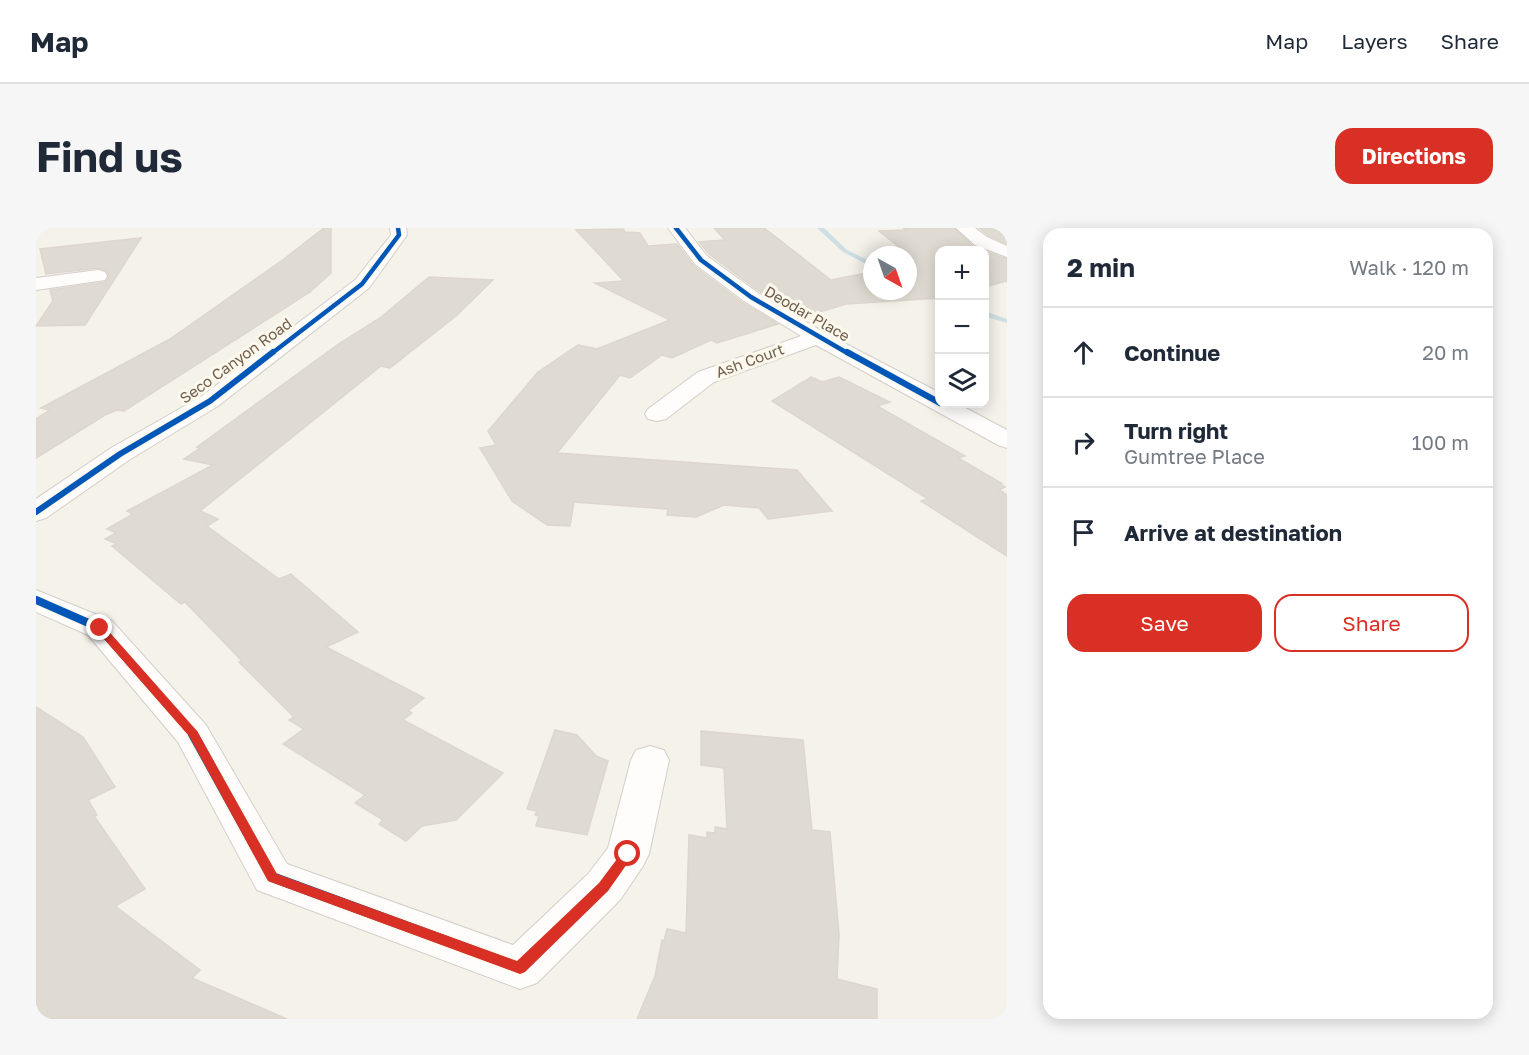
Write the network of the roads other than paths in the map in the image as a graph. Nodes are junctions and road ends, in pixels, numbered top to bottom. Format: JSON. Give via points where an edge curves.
{"nodes":[{"id":1,"x":398,"y":228,"type":"edge"},
{"id":2,"x":676,"y":228,"type":"edge"},
{"id":3,"x":964,"y":228,"type":"edge"},
{"id":4,"x":1007,"y":252,"type":"edge"},
{"id":5,"x":98,"y":276,"type":"dead end"},
{"id":6,"x":36,"y":284,"type":"edge"},
{"id":7,"x":818,"y":337,"type":"junction"},
{"id":8,"x":935,"y":400,"type":"edge"},
{"id":9,"x":949,"y":408,"type":"edge"},
{"id":10,"x":657,"y":414,"type":"dead end"},
{"id":11,"x":1007,"y":440,"type":"edge"},
{"id":12,"x":36,"y":513,"type":"edge"},
{"id":13,"x":36,"y":600,"type":"edge"},
{"id":14,"x":650,"y":760,"type":"dead end"}],
"edges":[{"from":1,"to":12,"type":"street","name":"Seco Canyon Road","via":[[399,235],[362,284],[210,401],[120,454]]},
{"from":2,"to":7,"type":"street","name":"Deodar Place","via":[[701,260],[751,297]]},
{"from":3,"to":4,"type":"street","via":[[981,241]]},
{"from":5,"to":6,"type":"street"},
{"from":7,"to":8,"type":"street","name":"Deodar Place"},
{"from":7,"to":10,"type":"street","name":"Ash Court","via":[[706,377]]},
{"from":9,"to":11,"type":"street","name":"Deodar Place"},
{"from":13,"to":14,"type":"street","via":[[100,628],[193,734],[272,877],[520,968],[604,887],[628,854]]}]}
